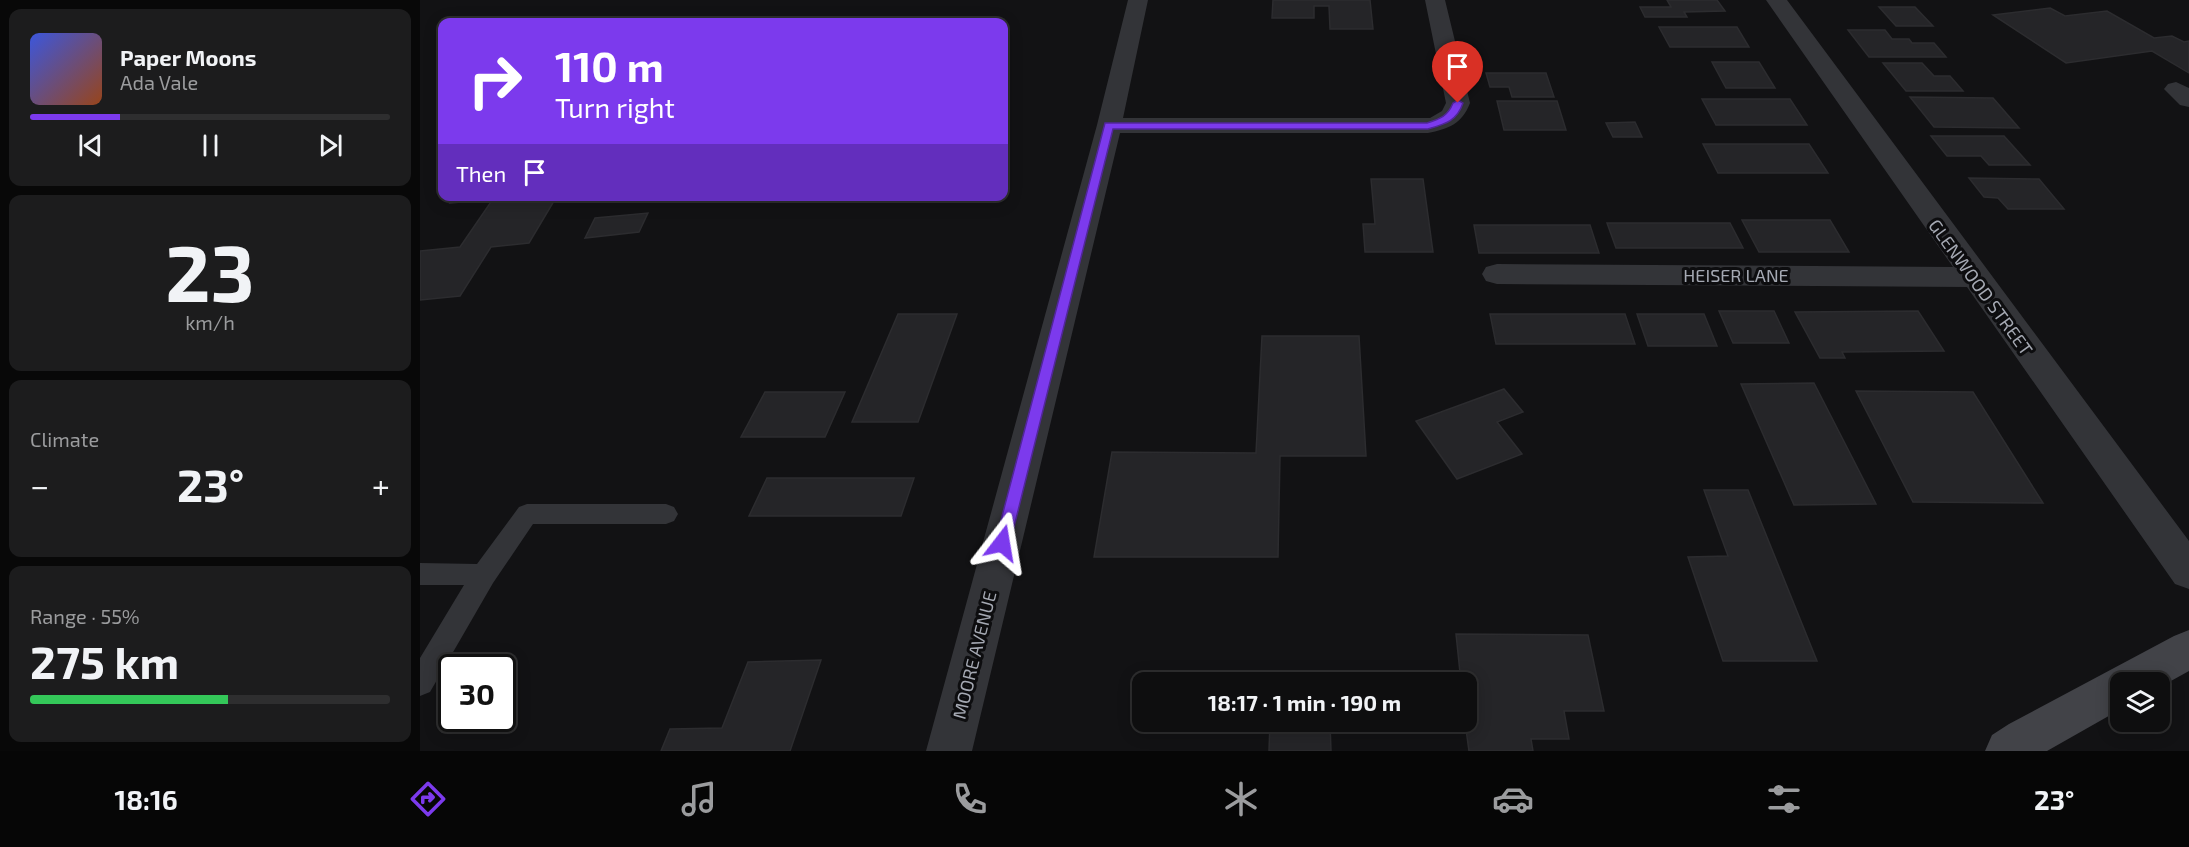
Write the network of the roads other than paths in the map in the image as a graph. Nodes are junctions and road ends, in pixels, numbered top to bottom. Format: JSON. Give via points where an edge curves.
{"nodes":[{"id":1,"x":1138,"y":0,"type":"edge"},
{"id":2,"x":1435,"y":0,"type":"edge"},
{"id":3,"x":1776,"y":0,"type":"edge"},
{"id":4,"x":1109,"y":126,"type":"junction"},
{"id":5,"x":1497,"y":273,"type":"dead end"},
{"id":6,"x":1974,"y":277,"type":"junction"},
{"id":7,"x":666,"y":514,"type":"dead end"},
{"id":8,"x":2189,"y":572,"type":"edge"},
{"id":9,"x":420,"y":574,"type":"edge"},
{"id":10,"x":484,"y":575,"type":"junction"},
{"id":11,"x":2189,"y":649,"type":"edge"},
{"id":12,"x":2146,"y":672,"type":"edge"},
{"id":13,"x":420,"y":683,"type":"edge"},
{"id":14,"x":2110,"y":692,"type":"edge"},
{"id":15,"x":949,"y":751,"type":"edge"},
{"id":16,"x":2008,"y":751,"type":"edge"}],
"edges":[{"from":1,"to":4,"type":"street","name":"MOORE AVENUE"},
{"from":2,"to":4,"type":"street","via":[[1458,103],[1454,114],[1444,121],[1428,126]]},
{"from":3,"to":6,"type":"street","name":"GLENWOOD STREET"},
{"from":4,"to":15,"type":"street","name":"MOORE AVENUE"},
{"from":5,"to":6,"type":"street","name":"HEISER LANE"},
{"from":6,"to":8,"type":"street","name":"GLENWOOD STREET"},
{"from":7,"to":10,"type":"lane","via":[[527,514]]},
{"from":9,"to":10,"type":"lane"},
{"from":10,"to":13,"type":"lane"},
{"from":11,"to":12,"type":"main road"},
{"from":14,"to":16,"type":"main road"}]}
